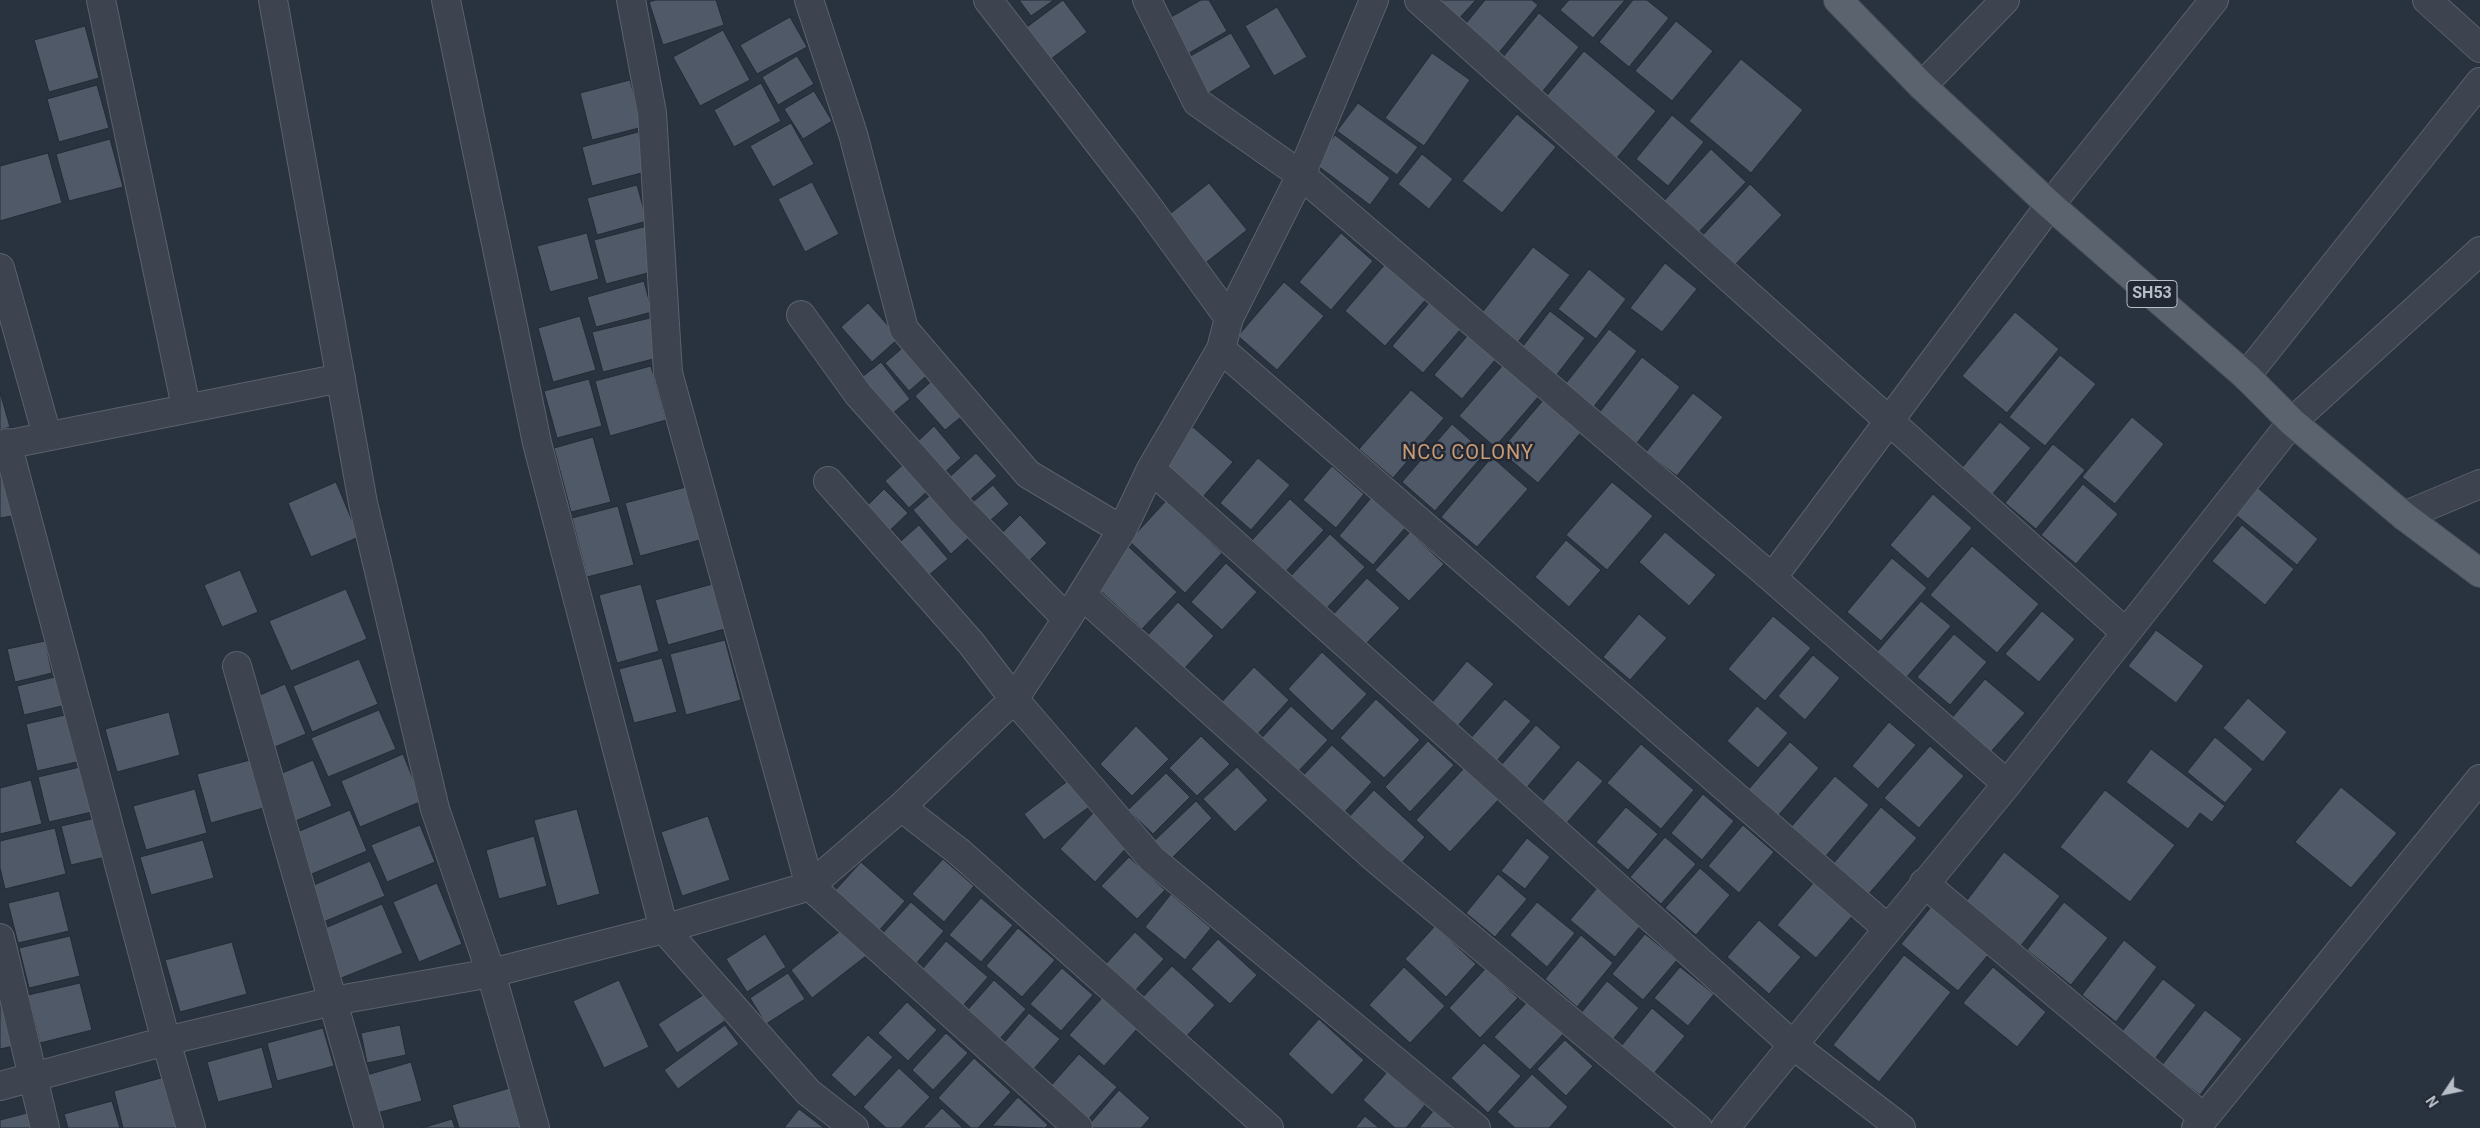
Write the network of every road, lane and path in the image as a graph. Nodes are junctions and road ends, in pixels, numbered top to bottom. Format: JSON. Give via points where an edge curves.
{"nodes":[{"id":1,"x":101,"y":0,"type":"edge"},
{"id":2,"x":273,"y":0,"type":"edge"},
{"id":3,"x":446,"y":0,"type":"edge"},
{"id":4,"x":631,"y":0,"type":"edge"},
{"id":5,"x":809,"y":0,"type":"edge"},
{"id":6,"x":988,"y":0,"type":"edge"},
{"id":7,"x":1147,"y":0,"type":"edge"},
{"id":8,"x":1374,"y":0,"type":"edge"},
{"id":9,"x":1419,"y":0,"type":"edge"},
{"id":10,"x":2005,"y":0,"type":"edge"},
{"id":11,"x":2214,"y":0,"type":"edge"},
{"id":12,"x":2427,"y":0,"type":"edge"},
{"id":13,"x":1841,"y":1,"type":"edge"},
{"id":14,"x":2480,"y":48,"type":"edge"},
{"id":15,"x":2480,"y":82,"type":"edge"},
{"id":16,"x":1922,"y":86,"type":"junction"},
{"id":17,"x":1301,"y":175,"type":"junction"},
{"id":18,"x":2050,"y":205,"type":"junction"},
{"id":19,"x":2480,"y":252,"type":"edge"},
{"id":20,"x":0,"y":268,"type":"edge"},
{"id":21,"x":801,"y":315,"type":"dead end"},
{"id":22,"x":1229,"y":318,"type":"junction"},
{"id":23,"x":1221,"y":349,"type":"junction"},
{"id":24,"x":2246,"y":376,"type":"junction"},
{"id":25,"x":341,"y":378,"type":"junction"},
{"id":26,"x":186,"y":407,"type":"junction"},
{"id":27,"x":1890,"y":421,"type":"junction"},
{"id":28,"x":2292,"y":422,"type":"junction"},
{"id":29,"x":47,"y":435,"type":"junction"},
{"id":30,"x":3,"y":444,"type":"edge"},
{"id":31,"x":1151,"y":469,"type":"junction"},
{"id":32,"x":828,"y":481,"type":"dead end"},
{"id":33,"x":2480,"y":484,"type":"edge"},
{"id":34,"x":2404,"y":516,"type":"junction"},
{"id":35,"x":1122,"y":530,"type":"junction"},
{"id":36,"x":2480,"y":573,"type":"edge"},
{"id":37,"x":1772,"y":578,"type":"junction"},
{"id":38,"x":1082,"y":595,"type":"junction"},
{"id":39,"x":1067,"y":619,"type":"junction"},
{"id":40,"x":2125,"y":632,"type":"junction"},
{"id":41,"x":237,"y":666,"type":"dead end"},
{"id":42,"x":1014,"y":699,"type":"junction"},
{"id":43,"x":2480,"y":779,"type":"edge"},
{"id":44,"x":2006,"y":784,"type":"junction"},
{"id":45,"x":902,"y":806,"type":"junction"},
{"id":46,"x":1924,"y":883,"type":"junction"},
{"id":47,"x":810,"y":886,"type":"junction"},
{"id":48,"x":664,"y":929,"type":"junction"},
{"id":49,"x":1888,"y":929,"type":"junction"},
{"id":50,"x":0,"y":938,"type":"edge"},
{"id":51,"x":491,"y":973,"type":"junction"},
{"id":52,"x":333,"y":1001,"type":"junction"},
{"id":53,"x":166,"y":1041,"type":"junction"},
{"id":54,"x":1793,"y":1045,"type":"junction"},
{"id":55,"x":32,"y":1076,"type":"junction"},
{"id":56,"x":0,"y":1086,"type":"edge"},
{"id":57,"x":2200,"y":1123,"type":"edge"},
{"id":58,"x":45,"y":1128,"type":"edge"},
{"id":59,"x":191,"y":1128,"type":"edge"},
{"id":60,"x":369,"y":1128,"type":"edge"},
{"id":61,"x":535,"y":1128,"type":"edge"},
{"id":62,"x":854,"y":1128,"type":"edge"},
{"id":63,"x":1078,"y":1128,"type":"edge"},
{"id":64,"x":1269,"y":1128,"type":"edge"},
{"id":65,"x":1476,"y":1128,"type":"edge"},
{"id":66,"x":1698,"y":1128,"type":"edge"},
{"id":67,"x":1725,"y":1128,"type":"edge"},
{"id":68,"x":1901,"y":1128,"type":"edge"}],
"edges":[{"from":1,"to":26,"type":"street"},
{"from":2,"to":25,"type":"street"},
{"from":3,"to":48,"type":"street","via":[[537,443]]},
{"from":4,"to":47,"type":"street","via":[[652,113],[668,373]]},
{"from":5,"to":35,"type":"street","via":[[853,134],[904,329],[1028,474]]},
{"from":6,"to":22,"type":"street","via":[[1146,204]]},
{"from":7,"to":17,"type":"street","via":[[1198,102]]},
{"from":8,"to":17,"type":"street"},
{"from":9,"to":27,"type":"street"},
{"from":10,"to":16,"type":"street"},
{"from":11,"to":18,"type":"street"},
{"from":12,"to":14,"type":"street"},
{"from":13,"to":16,"type":"main road","number":"SH53"},
{"from":15,"to":24,"type":"street"},
{"from":16,"to":18,"type":"main road","number":"SH53"},
{"from":17,"to":22,"type":"street"},
{"from":17,"to":37,"type":"street"},
{"from":18,"to":24,"type":"main road","number":"SH53"},
{"from":18,"to":27,"type":"street"},
{"from":19,"to":28,"type":"street"},
{"from":20,"to":29,"type":"street"},
{"from":21,"to":39,"type":"street","via":[[858,394],[962,511]]},
{"from":22,"to":23,"type":"street"},
{"from":23,"to":31,"type":"street"},
{"from":23,"to":49,"type":"street"},
{"from":24,"to":28,"type":"main road","number":"SH53"},
{"from":25,"to":26,"type":"street"},
{"from":25,"to":51,"type":"street","via":[[364,503],[435,809]]},
{"from":26,"to":29,"type":"street"},
{"from":27,"to":37,"type":"street"},
{"from":27,"to":40,"type":"street"},
{"from":28,"to":34,"type":"main road","number":"SH53"},
{"from":28,"to":40,"type":"street"},
{"from":29,"to":30,"type":"street"},
{"from":30,"to":53,"type":"street"},
{"from":31,"to":35,"type":"street"},
{"from":31,"to":54,"type":"street"},
{"from":32,"to":42,"type":"street","via":[[971,643]]},
{"from":33,"to":34,"type":"street"},
{"from":34,"to":36,"type":"main road","number":"SH53"},
{"from":35,"to":38,"type":"street"},
{"from":37,"to":44,"type":"street"},
{"from":38,"to":39,"type":"street"},
{"from":38,"to":66,"type":"street","via":[[1376,859]]},
{"from":39,"to":42,"type":"street"},
{"from":40,"to":44,"type":"street"},
{"from":41,"to":52,"type":"street"},
{"from":42,"to":45,"type":"street"},
{"from":42,"to":65,"type":"street","via":[[1152,859]]},
{"from":43,"to":57,"type":"street"},
{"from":44,"to":46,"type":"street"},
{"from":45,"to":47,"type":"street"},
{"from":45,"to":64,"type":"street","via":[[958,851]]},
{"from":46,"to":49,"type":"street"},
{"from":46,"to":57,"type":"street"},
{"from":47,"to":48,"type":"street"},
{"from":47,"to":63,"type":"street"},
{"from":48,"to":51,"type":"street"},
{"from":48,"to":62,"type":"street","via":[[808,1092]]},
{"from":49,"to":54,"type":"street"},
{"from":50,"to":55,"type":"street"},
{"from":51,"to":52,"type":"street"},
{"from":51,"to":61,"type":"street"},
{"from":52,"to":53,"type":"street"},
{"from":52,"to":60,"type":"street"},
{"from":53,"to":55,"type":"street"},
{"from":53,"to":59,"type":"street"},
{"from":54,"to":67,"type":"street"},
{"from":54,"to":68,"type":"street"},
{"from":55,"to":56,"type":"street"},
{"from":55,"to":58,"type":"street"}]}
